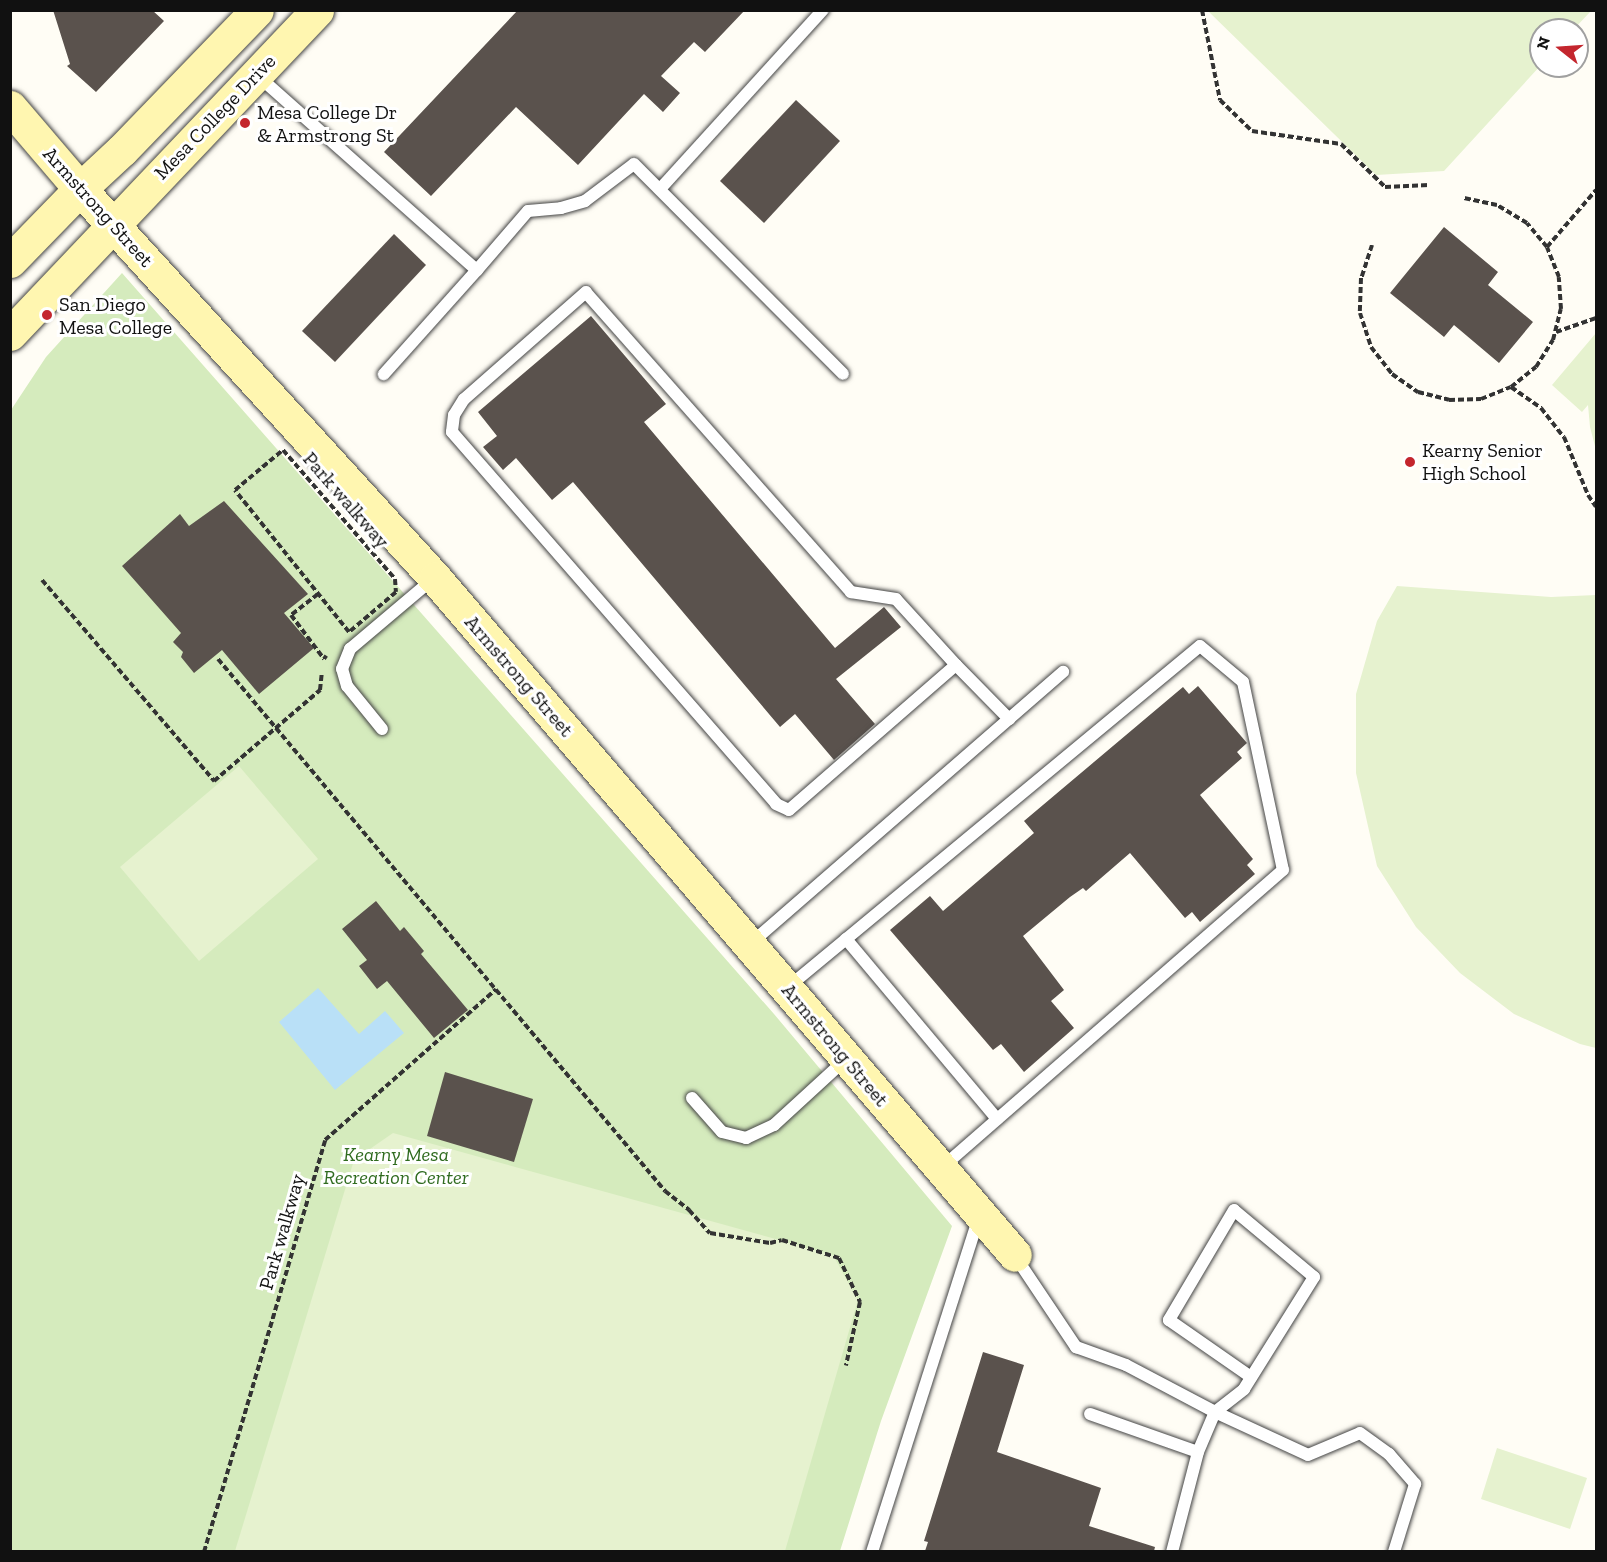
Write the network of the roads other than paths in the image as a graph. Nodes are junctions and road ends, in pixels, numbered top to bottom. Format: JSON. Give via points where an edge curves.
{"nodes":[{"id":1,"x":256,"y":10,"type":"edge"},
{"id":2,"x":317,"y":10,"type":"edge"},
{"id":3,"x":823,"y":10,"type":"edge"},
{"id":4,"x":256,"y":74,"type":"junction"},
{"id":5,"x":10,"y":107,"type":"edge"},
{"id":6,"x":80,"y":189,"type":"junction"},
{"id":7,"x":660,"y":189,"type":"junction"},
{"id":8,"x":114,"y":226,"type":"junction"},
{"id":9,"x":10,"y":261,"type":"edge"},
{"id":10,"x":477,"y":270,"type":"junction"},
{"id":11,"x":10,"y":334,"type":"edge"},
{"id":12,"x":384,"y":374,"type":"dead end"},
{"id":13,"x":843,"y":374,"type":"dead end"},
{"id":14,"x":435,"y":578,"type":"junction"},
{"id":15,"x":956,"y":665,"type":"junction"},
{"id":16,"x":1063,"y":672,"type":"dead end"},
{"id":17,"x":1009,"y":719,"type":"junction"},
{"id":18,"x":382,"y":729,"type":"dead end"},
{"id":19,"x":846,"y":939,"type":"junction"},
{"id":20,"x":749,"y":945,"type":"junction"},
{"id":21,"x":786,"y":989,"type":"junction"},
{"id":22,"x":846,"y":1059,"type":"junction"},
{"id":23,"x":692,"y":1098,"type":"dead end"},
{"id":24,"x":997,"y":1119,"type":"junction"},
{"id":25,"x":940,"y":1168,"type":"junction"},
{"id":26,"x":980,"y":1215,"type":"junction"},
{"id":27,"x":1015,"y":1256,"type":"joint"},
{"id":28,"x":1251,"y":1377,"type":"junction"},
{"id":29,"x":1215,"y":1412,"type":"junction"},
{"id":30,"x":1090,"y":1414,"type":"dead end"},
{"id":31,"x":1198,"y":1452,"type":"junction"},
{"id":32,"x":872,"y":1551,"type":"edge"},
{"id":33,"x":1172,"y":1551,"type":"edge"},
{"id":34,"x":1394,"y":1551,"type":"edge"}],
"edges":[{"from":1,"to":6,"type":"street"},
{"from":2,"to":4,"type":"street","name":"Mesa College Drive"},
{"from":3,"to":7,"type":"lane"},
{"from":4,"to":8,"type":"street","name":"Mesa College Drive"},
{"from":4,"to":10,"type":"lane"},
{"from":5,"to":6,"type":"street","name":"Armstrong Street"},
{"from":6,"to":8,"type":"street","name":"Armstrong Street"},
{"from":6,"to":9,"type":"street"},
{"from":7,"to":10,"type":"lane","via":[[634,164],[585,201],[528,211]]},
{"from":7,"to":13,"type":"lane"},
{"from":8,"to":11,"type":"street","name":"Mesa College Drive"},
{"from":8,"to":14,"type":"street","name":"Armstrong Street"},
{"from":10,"to":12,"type":"lane"},
{"from":14,"to":18,"type":"lane","via":[[350,649],[342,669],[347,686]]},
{"from":14,"to":20,"type":"street","name":"Armstrong Street"},
{"from":15,"to":15,"type":"lane","via":[[789,810],[776,804],[452,432],[453,415],[464,399],[586,292],[851,592],[896,600]]},
{"from":15,"to":17,"type":"lane"},
{"from":16,"to":17,"type":"lane"},
{"from":17,"to":20,"type":"lane"},
{"from":19,"to":21,"type":"lane"},
{"from":19,"to":24,"type":"lane"},
{"from":19,"to":24,"type":"lane","via":[[1200,646],[1243,682],[1283,870]]},
{"from":20,"to":21,"type":"street","name":"Armstrong Street"},
{"from":21,"to":22,"type":"street","name":"Armstrong Street"},
{"from":22,"to":23,"type":"lane","via":[[774,1125],[746,1138],[722,1132]]},
{"from":22,"to":25,"type":"street","name":"Armstrong Street"},
{"from":24,"to":25,"type":"lane"},
{"from":25,"to":26,"type":"street","name":"Armstrong Street"},
{"from":26,"to":27,"type":"street","name":"Armstrong Street"},
{"from":26,"to":32,"type":"lane"},
{"from":27,"to":29,"type":"lane","via":[[1076,1347],[1126,1365]]},
{"from":28,"to":28,"type":"lane","via":[[1314,1277],[1234,1210],[1169,1320]]},
{"from":28,"to":29,"type":"lane","via":[[1244,1389]]},
{"from":29,"to":31,"type":"lane"},
{"from":29,"to":34,"type":"lane","via":[[1308,1455],[1360,1433],[1389,1454],[1415,1484]]},
{"from":30,"to":31,"type":"lane"},
{"from":31,"to":33,"type":"lane"}]}
